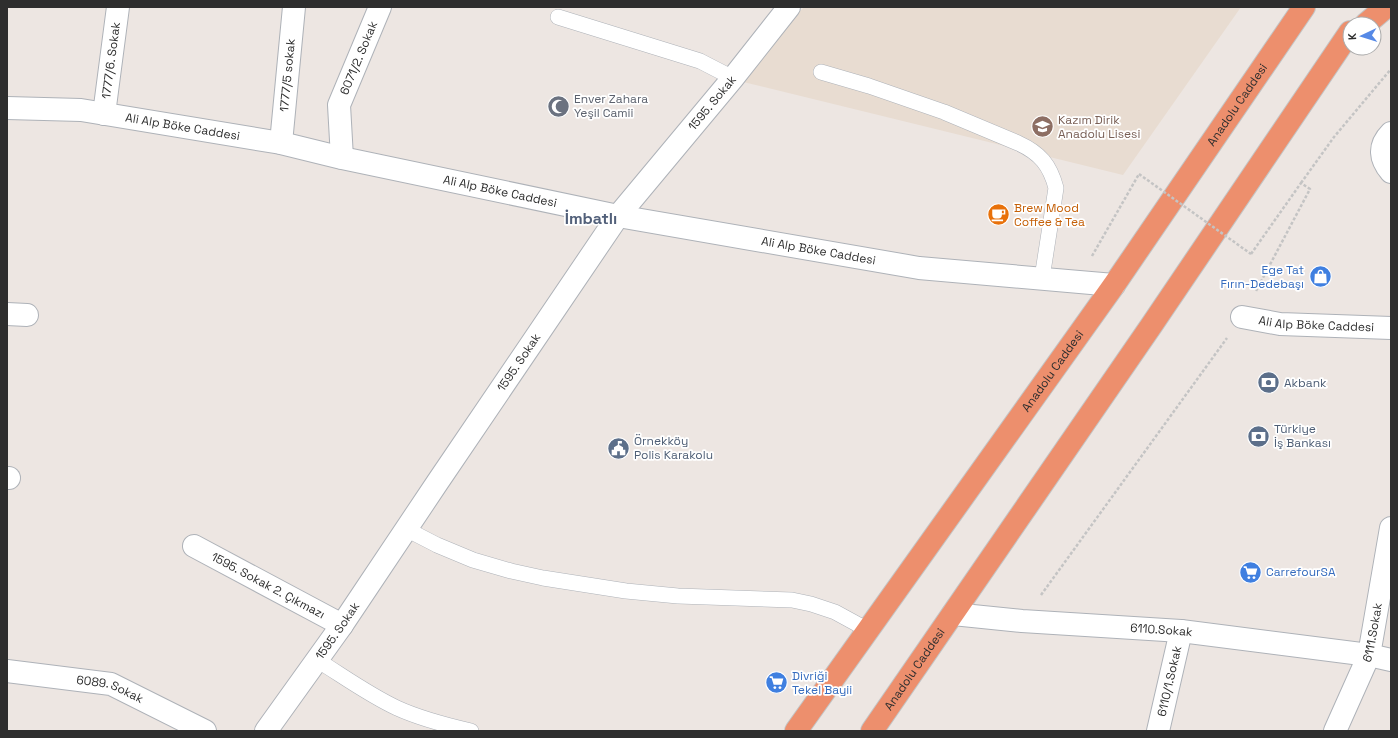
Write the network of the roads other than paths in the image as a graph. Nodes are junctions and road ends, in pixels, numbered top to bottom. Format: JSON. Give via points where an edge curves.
{"nodes":[{"id":1,"x":118,"y":7,"type":"edge"},
{"id":2,"x":294,"y":7,"type":"edge"},
{"id":3,"x":380,"y":7,"type":"edge"},
{"id":4,"x":789,"y":7,"type":"edge"},
{"id":5,"x":1304,"y":7,"type":"edge"},
{"id":6,"x":1368,"y":7,"type":"edge"},
{"id":7,"x":1386,"y":7,"type":"edge"},
{"id":8,"x":1362,"y":16,"type":"edge"},
{"id":9,"x":1375,"y":16,"type":"edge"},
{"id":10,"x":558,"y":17,"type":"dead end"},
{"id":11,"x":1342,"y":46,"type":"edge"},
{"id":12,"x":821,"y":72,"type":"dead end"},
{"id":13,"x":733,"y":78,"type":"junction"},
{"id":14,"x":7,"y":108,"type":"edge"},
{"id":15,"x":104,"y":114,"type":"junction"},
{"id":16,"x":1391,"y":133,"type":"edge"},
{"id":17,"x":281,"y":143,"type":"junction"},
{"id":18,"x":342,"y":158,"type":"junction"},
{"id":19,"x":1391,"y":172,"type":"edge"},
{"id":20,"x":618,"y":216,"type":"junction"},
{"id":21,"x":1042,"y":278,"type":"junction"},
{"id":22,"x":1114,"y":285,"type":"junction"},
{"id":23,"x":1242,"y":317,"type":"road end"},
{"id":24,"x":1391,"y":328,"type":"edge"},
{"id":25,"x":1391,"y":528,"type":"edge"},
{"id":26,"x":406,"y":529,"type":"junction"},
{"id":27,"x":194,"y":546,"type":"dead end"},
{"id":28,"x":953,"y":614,"type":"junction"},
{"id":29,"x":342,"y":625,"type":"junction"},
{"id":30,"x":868,"y":630,"type":"junction"},
{"id":31,"x":1181,"y":631,"type":"junction"},
{"id":32,"x":1369,"y":655,"type":"junction"},
{"id":33,"x":317,"y":660,"type":"junction"},
{"id":34,"x":1391,"y":660,"type":"edge"},
{"id":35,"x":7,"y":671,"type":"edge"},
{"id":36,"x":204,"y":731,"type":"edge"},
{"id":37,"x":266,"y":731,"type":"edge"},
{"id":38,"x":471,"y":731,"type":"edge"},
{"id":39,"x":796,"y":731,"type":"edge"},
{"id":40,"x":872,"y":731,"type":"edge"},
{"id":41,"x":1158,"y":731,"type":"edge"},
{"id":42,"x":1335,"y":731,"type":"edge"}],
"edges":[{"from":1,"to":15,"type":"street","name":"1777/6. Sokak"},
{"from":2,"to":17,"type":"street","name":"1777/5 sokak"},
{"from":3,"to":18,"type":"street","name":"6071/2. Sokak","via":[[339,105]]},
{"from":4,"to":13,"type":"street","name":"1595. Sokak"},
{"from":5,"to":22,"type":"highway","name":"Anadolu Caddesi"},
{"from":6,"to":8,"type":"highway"},
{"from":7,"to":9,"type":"highway"},
{"from":10,"to":13,"type":"lane","via":[[700,61]]},
{"from":11,"to":28,"type":"highway","name":"Anadolu Caddesi"},
{"from":12,"to":21,"type":"lane","via":[[944,112],[1018,142],[1037,154],[1052,174],[1056,188]]},
{"from":13,"to":20,"type":"street","name":"1595. Sokak"},
{"from":14,"to":15,"type":"street","name":"Ali Alp Böke Caddesi","via":[[81,110]]},
{"from":15,"to":17,"type":"street","name":"Ali Alp Böke Caddesi"},
{"from":16,"to":19,"type":"street","via":[[1383,145],[1382,156],[1385,166]]},
{"from":17,"to":18,"type":"street","name":"Ali Alp Böke Caddesi"},
{"from":18,"to":20,"type":"street","name":"Ali Alp Böke Caddesi"},
{"from":20,"to":21,"type":"street","name":"Ali Alp Böke Caddesi","via":[[919,268]]},
{"from":20,"to":26,"type":"street","name":"1595. Sokak"},
{"from":21,"to":22,"type":"street","name":"Ali Alp Böke Caddesi"},
{"from":22,"to":30,"type":"highway","name":"Anadolu Caddesi"},
{"from":23,"to":24,"type":"street","name":"Ali Alp Böke Caddesi","via":[[1280,324]]},
{"from":25,"to":32,"type":"street","name":"6111.Sokak"},
{"from":26,"to":29,"type":"street","name":"1595. Sokak"},
{"from":26,"to":30,"type":"lane","via":[[473,560],[543,578],[678,596],[792,600],[836,612]]},
{"from":27,"to":29,"type":"street","name":"1595. Sokak 2. Çıkmazı"},
{"from":28,"to":31,"type":"street","name":"6110.Sokak"},
{"from":28,"to":40,"type":"highway","name":"Anadolu Caddesi"},
{"from":29,"to":33,"type":"street","name":"1595. Sokak"},
{"from":30,"to":39,"type":"highway","name":"Anadolu Caddesi"},
{"from":31,"to":32,"type":"street","name":"6110.Sokak"},
{"from":31,"to":41,"type":"street","name":"6110/1.Sokak"},
{"from":32,"to":34,"type":"street","name":"6110.Sokak"},
{"from":32,"to":42,"type":"street","name":"6111.Sokak"},
{"from":33,"to":37,"type":"street","name":"1595. Sokak"},
{"from":33,"to":38,"type":"lane","via":[[396,708],[432,722]]},
{"from":35,"to":36,"type":"street","name":"6089. Sokak","via":[[111,684]]}]}
